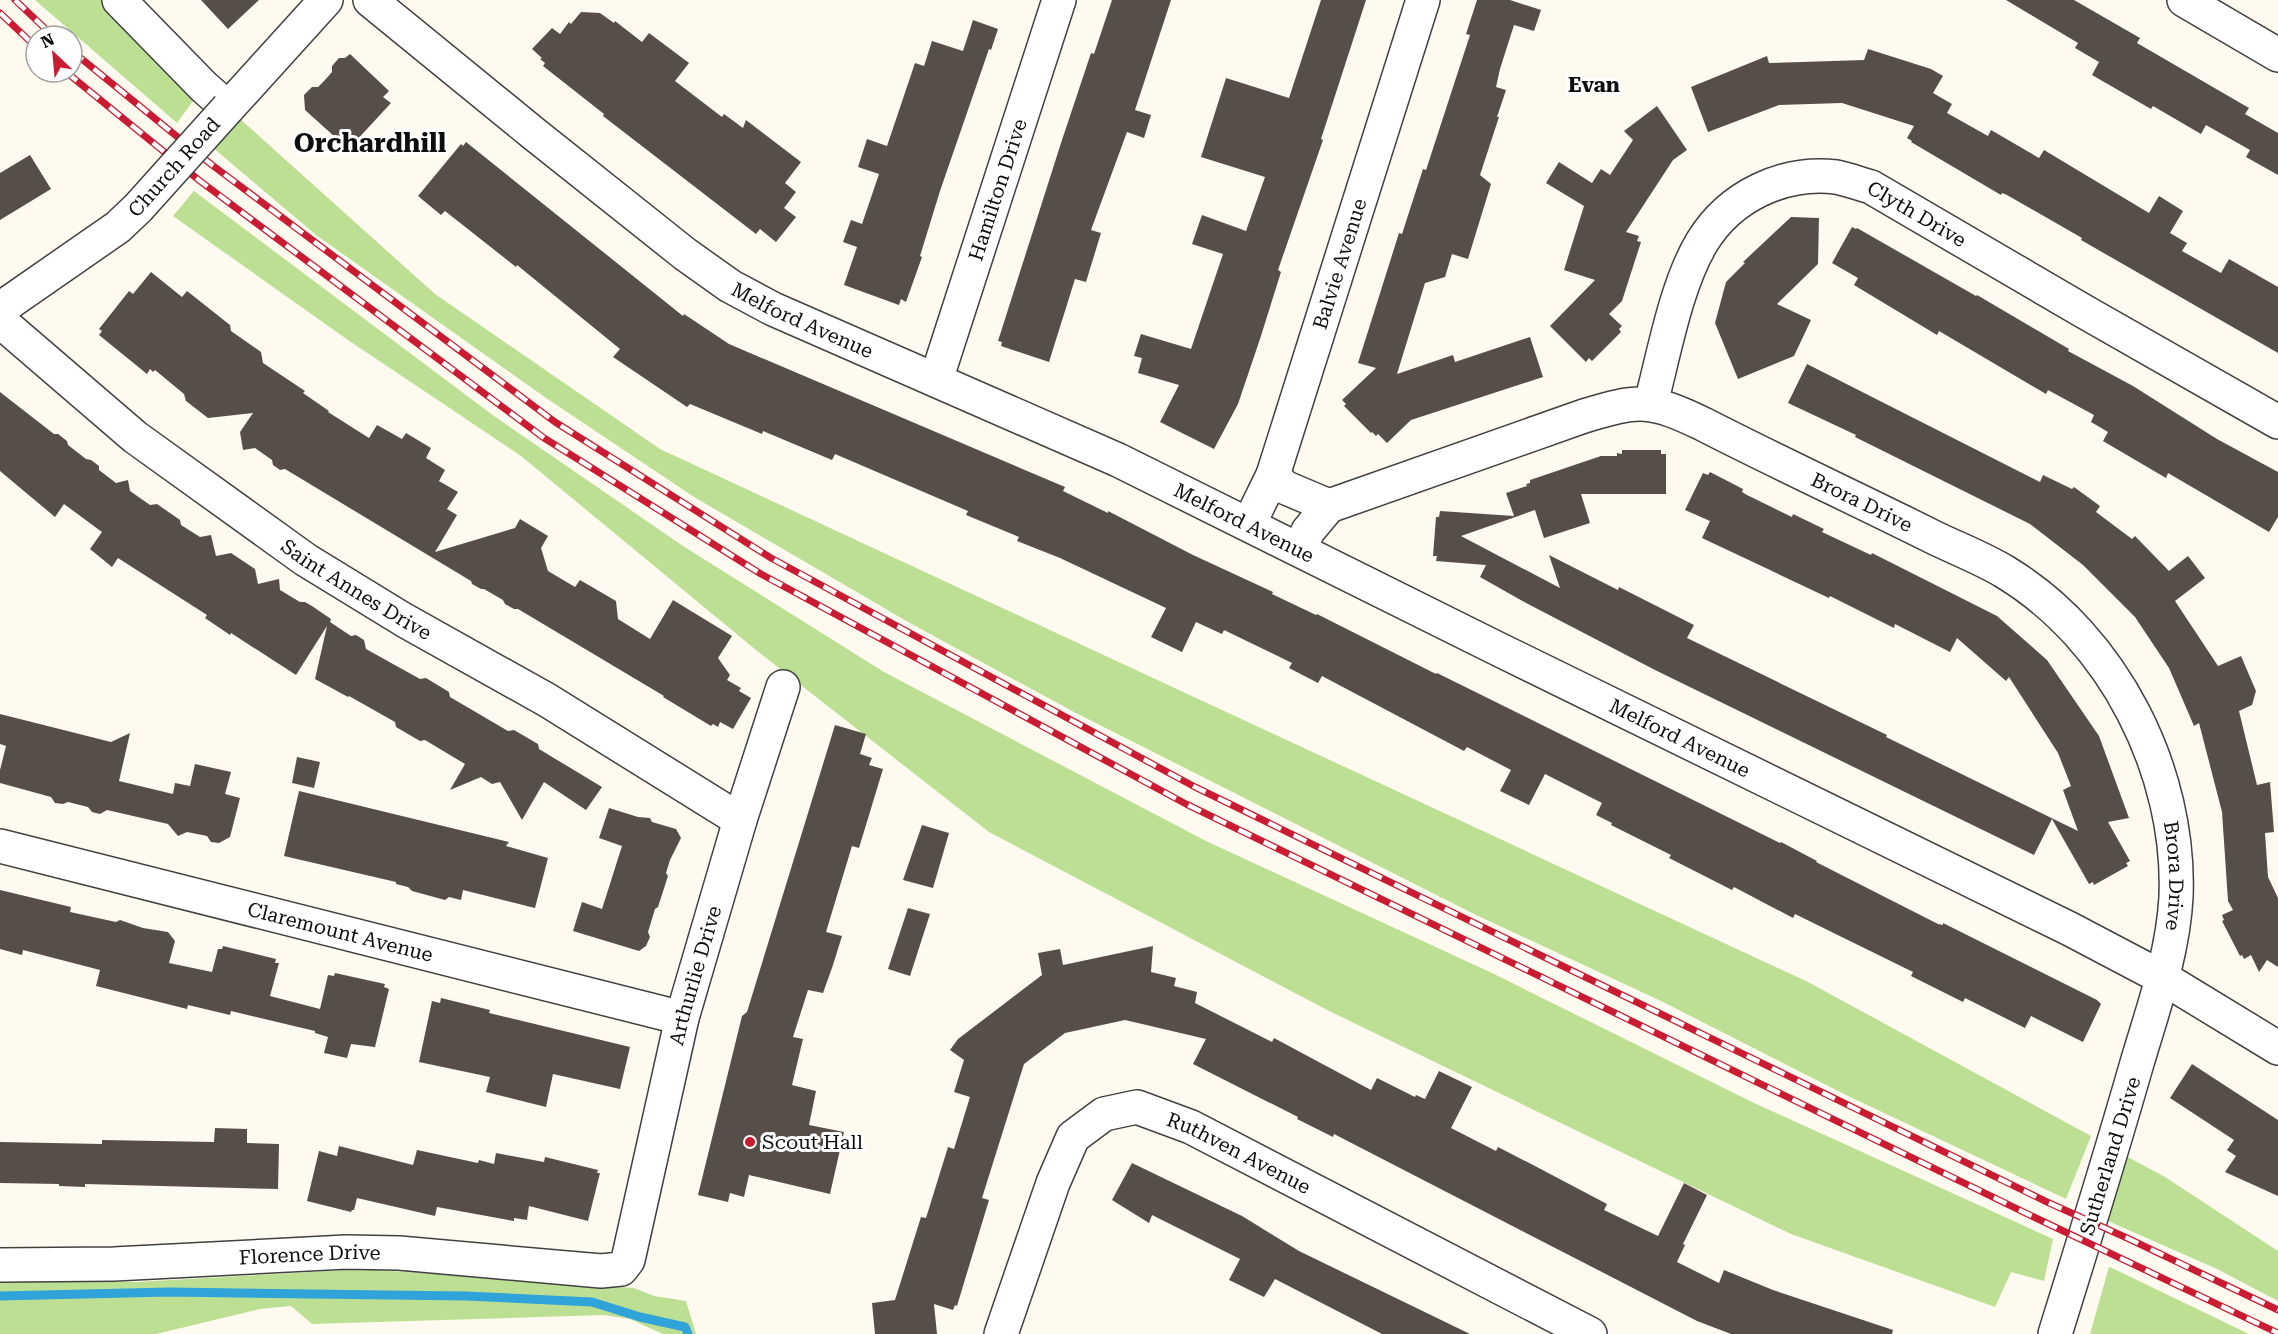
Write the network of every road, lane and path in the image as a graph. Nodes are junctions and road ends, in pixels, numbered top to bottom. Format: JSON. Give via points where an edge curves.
{"nodes":[{"id":1,"x":119,"y":0,"type":"edge"},
{"id":2,"x":326,"y":0,"type":"edge"},
{"id":3,"x":370,"y":0,"type":"edge"},
{"id":4,"x":1059,"y":0,"type":"edge"},
{"id":5,"x":1423,"y":0,"type":"edge"},
{"id":6,"x":2184,"y":0,"type":"edge"},
{"id":7,"x":2278,"y":55,"type":"edge"},
{"id":8,"x":228,"y":108,"type":"junction"},
{"id":9,"x":0,"y":309,"type":"edge"},
{"id":10,"x":0,"y":321,"type":"edge"},
{"id":11,"x":936,"y":380,"type":"junction"},
{"id":12,"x":1651,"y":404,"type":"junction"},
{"id":13,"x":2278,"y":422,"type":"edge"},
{"id":14,"x":1273,"y":475,"type":"junction"},
{"id":15,"x":1329,"y":506,"type":"junction"},
{"id":16,"x":1249,"y":524,"type":"junction"},
{"id":17,"x":1300,"y":549,"type":"junction"},
{"id":18,"x":783,"y":687,"type":"dead end"},
{"id":19,"x":740,"y":820,"type":"junction"},
{"id":20,"x":0,"y":846,"type":"edge"},
{"id":21,"x":2163,"y":978,"type":"junction"},
{"id":22,"x":682,"y":1018,"type":"junction"},
{"id":23,"x":2278,"y":1048,"type":"edge"},
{"id":24,"x":0,"y":1265,"type":"edge"},
{"id":25,"x":621,"y":1269,"type":"joint"},
{"id":26,"x":1001,"y":1334,"type":"edge"},
{"id":27,"x":1590,"y":1334,"type":"edge"},
{"id":28,"x":2055,"y":1334,"type":"edge"}],
"edges":[{"from":1,"to":8,"type":"street"},
{"from":2,"to":8,"type":"street","name":"Church Road"},
{"from":3,"to":11,"type":"street","name":"Melford Avenue","via":[[624,206],[730,286],[773,309]]},
{"from":4,"to":11,"type":"street","name":"Hamilton Drive"},
{"from":5,"to":14,"type":"street","name":"Balvie Avenue"},
{"from":6,"to":7,"type":"street"},
{"from":8,"to":9,"type":"street","name":"Church Road","bridge":true,"via":[[118,227]]},
{"from":10,"to":19,"type":"street","name":"Saint Annes Drive","via":[[135,437],[306,560],[547,700]]},
{"from":11,"to":16,"type":"street","name":"Melford Avenue","via":[[1118,460]]},
{"from":12,"to":13,"type":"street","name":"Clyth Drive","via":[[1676,308],[1703,241],[1725,214],[1750,194],[1808,176],[1838,177],[1871,187]]},
{"from":12,"to":15,"type":"street","name":"Brora Drive","via":[[1621,405],[1593,413]]},
{"from":12,"to":21,"type":"street","name":"Brora Drive","via":[[1674,410],[2005,572],[2067,622],[2107,670],[2126,701],[2155,763],[2167,802],[2176,863],[2176,899]]},
{"from":14,"to":15,"type":"street","via":[[1284,487]]},
{"from":14,"to":16,"type":"street","name":"Balvie Avenue"},
{"from":15,"to":17,"type":"street","via":[[1308,531]]},
{"from":16,"to":17,"type":"street","name":"Melford Avenue"},
{"from":17,"to":21,"type":"street","name":"Melford Avenue"},
{"from":18,"to":19,"type":"street","name":"Arthurlie Drive"},
{"from":19,"to":22,"type":"street","name":"Arthurlie Drive"},
{"from":20,"to":22,"type":"street","name":"Claremount Avenue"},
{"from":21,"to":23,"type":"street","name":"Melford Avenue"},
{"from":21,"to":28,"type":"street","name":"Sutherland Drive"},
{"from":22,"to":25,"type":"street","name":"Arthurlie Drive","via":[[628,1260]]},
{"from":24,"to":25,"type":"street","name":"Florence Drive","via":[[114,1264],[346,1252],[601,1271]]},
{"from":26,"to":27,"type":"street","name":"Ruthven Avenue","via":[[1073,1137],[1104,1114],[1137,1107],[1191,1127]]}]}
